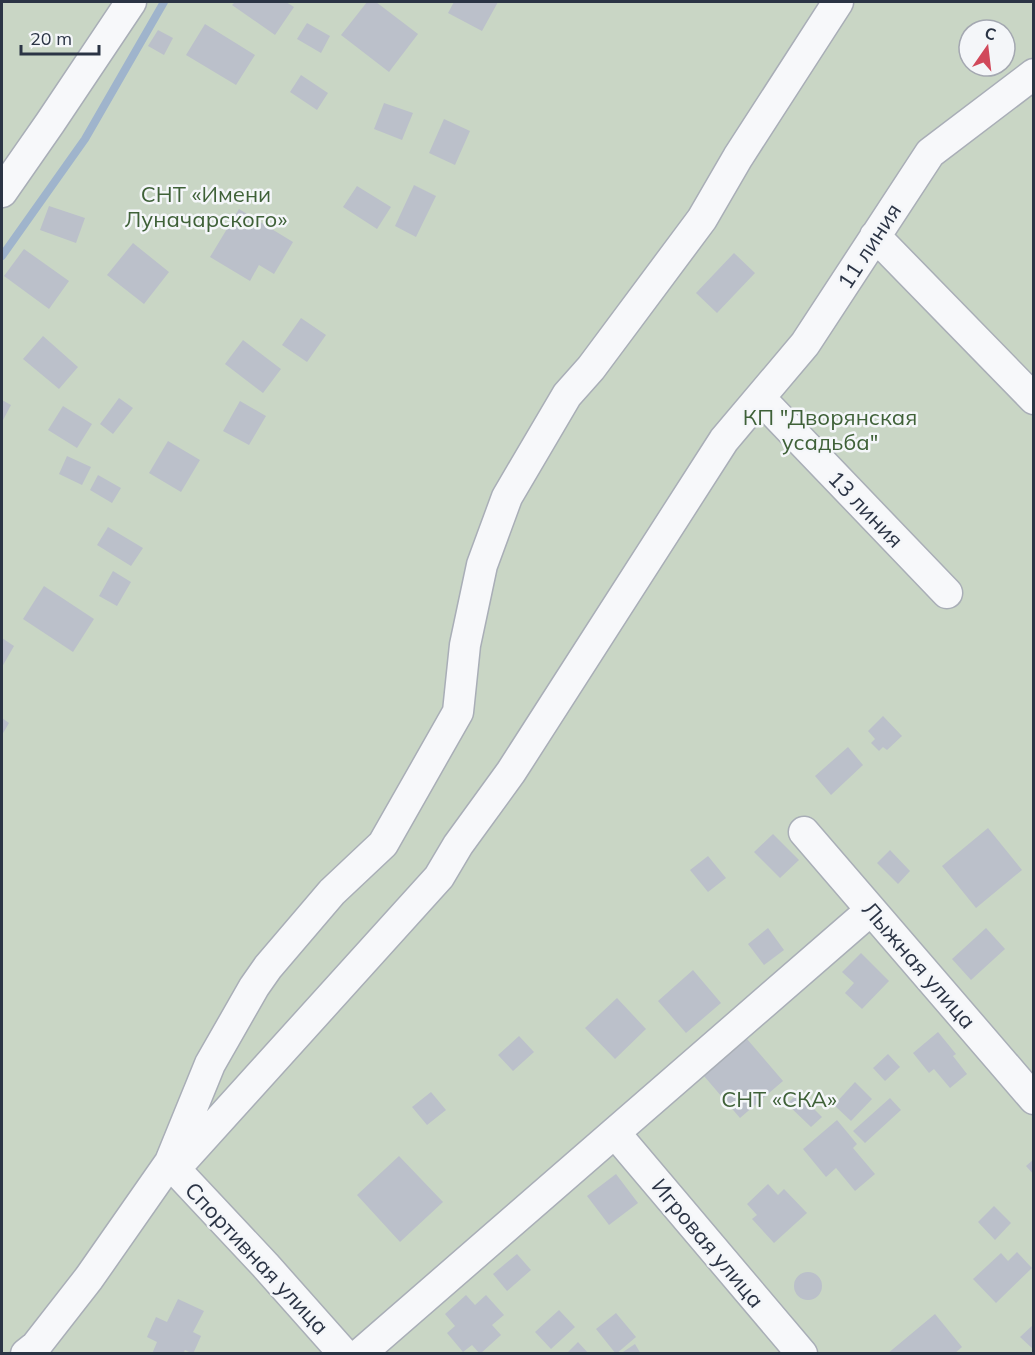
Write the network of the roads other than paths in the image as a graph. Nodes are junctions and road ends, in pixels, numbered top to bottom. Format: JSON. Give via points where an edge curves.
{"nodes":[{"id":1,"x":131,"y":2,"type":"edge"},
{"id":2,"x":838,"y":2,"type":"edge"},
{"id":3,"x":1034,"y":74,"type":"edge"},
{"id":4,"x":2,"y":192,"type":"edge"},
{"id":5,"x":875,"y":236,"type":"junction"},
{"id":6,"x":760,"y":398,"type":"junction"},
{"id":7,"x":1034,"y":399,"type":"edge"},
{"id":8,"x":947,"y":593,"type":"dead end"},
{"id":9,"x":804,"y":832,"type":"dead end"},
{"id":10,"x":871,"y":910,"type":"junction"},
{"id":11,"x":1034,"y":1099,"type":"edge"},
{"id":12,"x":615,"y":1133,"type":"junction"},
{"id":13,"x":172,"y":1166,"type":"junction"},
{"id":14,"x":26,"y":1353,"type":"edge"},
{"id":15,"x":344,"y":1353,"type":"edge"},
{"id":16,"x":360,"y":1353,"type":"edge"},
{"id":17,"x":802,"y":1353,"type":"edge"}],
"edges":[{"from":1,"to":4,"type":"street"},
{"from":2,"to":13,"type":"street","via":[[702,219],[591,368],[567,394],[507,497],[482,565],[465,645],[458,712],[383,843],[332,892],[254,987],[210,1064]]},
{"from":3,"to":5,"type":"street","name":"11 линия","via":[[930,153]]},
{"from":5,"to":6,"type":"street","name":"11 линия","via":[[805,344]]},
{"from":5,"to":7,"type":"street"},
{"from":6,"to":8,"type":"street","name":"13 линия"},
{"from":6,"to":13,"type":"street","name":"11 линия","via":[[724,440],[439,877]]},
{"from":9,"to":10,"type":"street","name":"Лыжная улица"},
{"from":10,"to":11,"type":"street","name":"Лыжная улица"},
{"from":10,"to":12,"type":"street"},
{"from":12,"to":16,"type":"street"},
{"from":12,"to":17,"type":"street","name":"Игровая улица"},
{"from":13,"to":14,"type":"street","via":[[36,1346]]},
{"from":13,"to":15,"type":"street","name":"Спортивная улица"}]}
